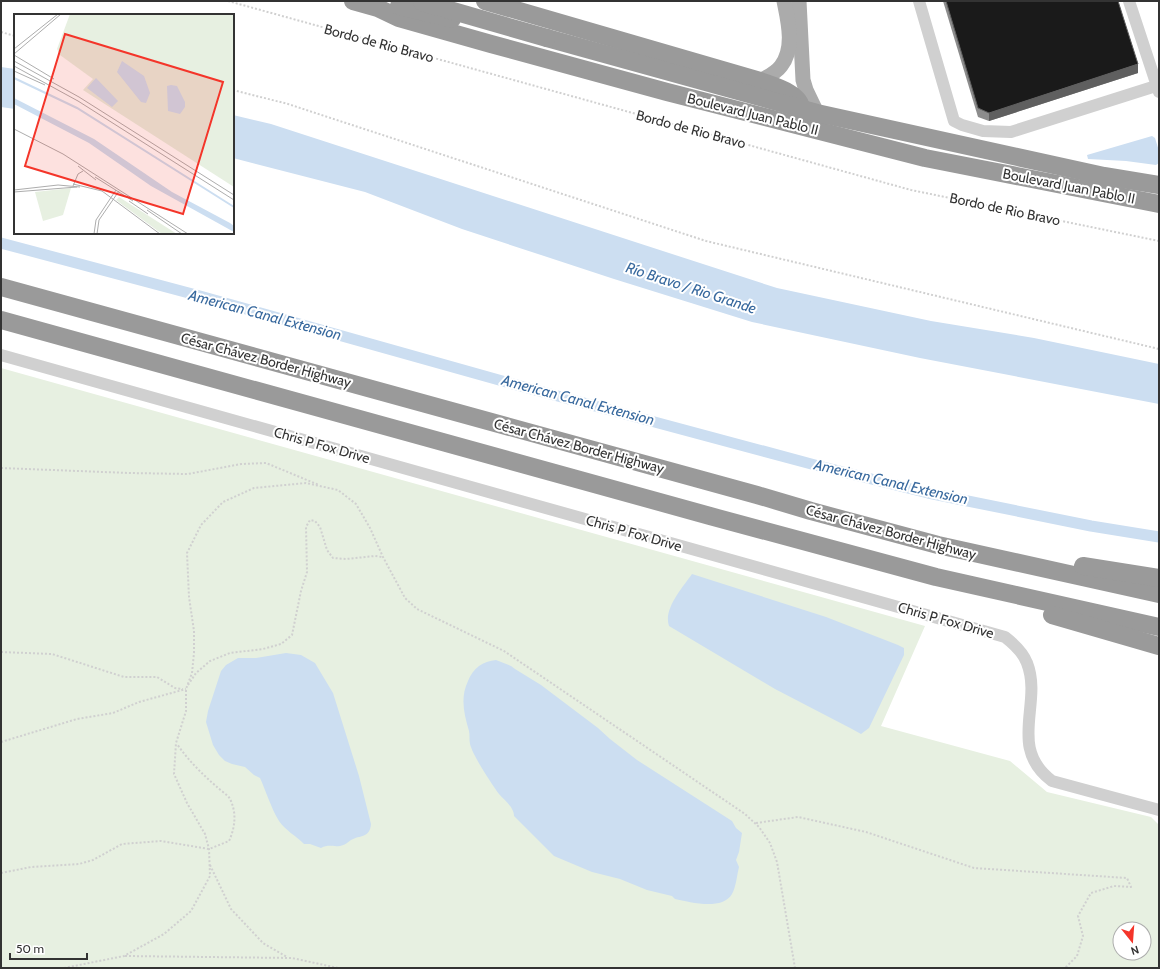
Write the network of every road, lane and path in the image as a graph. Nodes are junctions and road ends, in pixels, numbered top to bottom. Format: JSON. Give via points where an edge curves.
{"nodes":[{"id":1,"x":228,"y":1,"type":"edge"},
{"id":2,"x":353,"y":1,"type":"edge"},
{"id":3,"x":416,"y":1,"type":"edge"},
{"id":4,"x":455,"y":1,"type":"edge"},
{"id":5,"x":485,"y":1,"type":"edge"},
{"id":6,"x":919,"y":1,"type":"edge"},
{"id":7,"x":1129,"y":1,"type":"edge"},
{"id":8,"x":782,"y":3,"type":"edge"},
{"id":9,"x":505,"y":4,"type":"edge"},
{"id":10,"x":801,"y":4,"type":"edge"},
{"id":11,"x":378,"y":8,"type":"junction"},
{"id":12,"x":442,"y":16,"type":"junction"},
{"id":13,"x":542,"y":17,"type":"junction"},
{"id":14,"x":477,"y":26,"type":"junction"},
{"id":15,"x":495,"y":31,"type":"junction"},
{"id":16,"x":1,"y":32,"type":"edge"},
{"id":17,"x":14,"y":36,"type":"edge"},
{"id":18,"x":535,"y":42,"type":"junction"},
{"id":19,"x":760,"y":81,"type":"junction"},
{"id":20,"x":1158,"y":87,"type":"edge"},
{"id":21,"x":234,"y":90,"type":"edge"},
{"id":22,"x":667,"y":92,"type":"junction"},
{"id":23,"x":809,"y":111,"type":"junction"},
{"id":24,"x":1159,"y":185,"type":"edge"},
{"id":25,"x":1159,"y":204,"type":"edge"},
{"id":26,"x":1159,"y":241,"type":"edge"},
{"id":27,"x":1,"y":287,"type":"edge"},
{"id":28,"x":1,"y":320,"type":"edge"},
{"id":29,"x":1159,"y":349,"type":"edge"},
{"id":30,"x":1,"y":355,"type":"edge"},
{"id":31,"x":1,"y":468,"type":"edge"},
{"id":32,"x":324,"y":487,"type":"junction"},
{"id":33,"x":938,"y":545,"type":"junction"},
{"id":34,"x":383,"y":557,"type":"junction"},
{"id":35,"x":936,"y":577,"type":"junction"},
{"id":36,"x":1159,"y":578,"type":"edge"},
{"id":37,"x":1159,"y":594,"type":"edge"},
{"id":38,"x":1159,"y":627,"type":"edge"},
{"id":39,"x":1159,"y":646,"type":"edge"},
{"id":40,"x":1,"y":652,"type":"edge"},
{"id":41,"x":186,"y":689,"type":"junction"},
{"id":42,"x":1,"y":742,"type":"edge"},
{"id":43,"x":176,"y":743,"type":"junction"},
{"id":44,"x":1159,"y":810,"type":"edge"},
{"id":45,"x":755,"y":823,"type":"junction"},
{"id":46,"x":209,"y":849,"type":"junction"},
{"id":47,"x":210,"y":864,"type":"junction"},
{"id":48,"x":1,"y":874,"type":"edge"},
{"id":49,"x":124,"y":956,"type":"junction"},
{"id":50,"x":289,"y":958,"type":"junction"},
{"id":51,"x":64,"y":968,"type":"edge"},
{"id":52,"x":338,"y":968,"type":"edge"},
{"id":53,"x":794,"y":968,"type":"edge"},
{"id":54,"x":1065,"y":968,"type":"edge"}],
"edges":[{"from":1,"to":26,"type":"path","name":"Bordo de Rio Bravo","via":[[911,190]]},
{"from":2,"to":11,"type":"highway","name":"Boulevard Juan Pablo II"},
{"from":3,"to":23,"type":"highway","name":"Boulevard Juan Pablo II","bridge":true},
{"from":4,"to":12,"type":"highway","via":[[453,14],[449,17]]},
{"from":5,"to":9,"type":"highway"},
{"from":5,"to":14,"type":"street"},
{"from":6,"to":20,"type":"street","via":[[954,121],[962,125],[983,131],[1011,132]]},
{"from":7,"to":20,"type":"street"},
{"from":8,"to":19,"type":"main road","via":[[789,29],[786,55],[782,65]]},
{"from":9,"to":13,"type":"highway"},
{"from":9,"to":15,"type":"street"},
{"from":10,"to":23,"type":"main road","via":[[802,67]]},
{"from":11,"to":12,"type":"highway","via":[[399,6]]},
{"from":11,"to":22,"type":"highway","name":"Boulevard Juan Pablo II","via":[[399,18],[429,27]]},
{"from":12,"to":14,"type":"highway"},
{"from":13,"to":18,"type":"highway","via":[[530,30],[530,36]]},
{"from":13,"to":19,"type":"highway"},
{"from":14,"to":15,"type":"highway"},
{"from":15,"to":18,"type":"highway"},
{"from":16,"to":17,"type":"path"},
{"from":18,"to":22,"type":"highway","via":[[636,71]]},
{"from":19,"to":23,"type":"highway","via":[[787,92]]},
{"from":21,"to":29,"type":"path","via":[[288,104],[706,241]]},
{"from":22,"to":25,"type":"highway","name":"Boulevard Juan Pablo II","via":[[925,158]]},
{"from":23,"to":24,"type":"highway","name":"Boulevard Juan Pablo II","via":[[1088,173]]},
{"from":27,"to":33,"type":"highway","name":"César Chávez Border Highway"},
{"from":28,"to":35,"type":"highway"},
{"from":30,"to":44,"type":"street","name":"Chris P Fox Drive","via":[[1005,637],[1022,653],[1027,662],[1031,684],[1027,731],[1037,766],[1043,774],[1052,781]]},
{"from":31,"to":32,"type":"path","via":[[188,474],[242,464],[266,463]]},
{"from":32,"to":34,"type":"path","via":[[338,490],[356,504]]},
{"from":32,"to":41,"type":"path","via":[[306,483],[254,488],[223,502],[201,525],[187,553],[194,652],[192,673]]},
{"from":33,"to":36,"type":"highway","via":[[1006,553]]},
{"from":33,"to":37,"type":"highway","name":"César Chávez Border Highway"},
{"from":34,"to":41,"type":"path","via":[[333,558],[327,550],[320,527],[315,521],[310,520],[306,527],[307,572],[292,636],[281,644],[230,653],[210,661],[196,673]]},
{"from":34,"to":45,"type":"path","via":[[404,598],[417,608],[504,651]]},
{"from":35,"to":38,"type":"highway"},
{"from":35,"to":39,"type":"highway"},
{"from":40,"to":41,"type":"path","via":[[52,654],[124,677],[157,678],[175,688]]},
{"from":41,"to":42,"type":"path","via":[[139,702],[113,713],[77,719]]},
{"from":41,"to":43,"type":"path","via":[[186,711]]},
{"from":43,"to":46,"type":"path","via":[[174,774],[205,834]]},
{"from":43,"to":46,"type":"path","via":[[186,757],[230,798],[234,811],[234,829],[229,841]]},
{"from":45,"to":53,"type":"path","via":[[770,843],[777,862]]},
{"from":45,"to":54,"type":"path","via":[[798,817],[866,832],[974,868],[1127,878],[1131,887],[1114,886],[1091,894],[1078,916],[1083,936],[1077,956]]},
{"from":46,"to":47,"type":"path"},
{"from":46,"to":48,"type":"path","via":[[161,841],[122,844],[93,860],[79,864],[31,867]]},
{"from":47,"to":49,"type":"path","via":[[210,876],[191,911],[164,934]]},
{"from":47,"to":50,"type":"path","via":[[231,909],[263,943]]},
{"from":49,"to":50,"type":"path"},
{"from":49,"to":51,"type":"path"},
{"from":50,"to":52,"type":"path"}]}
